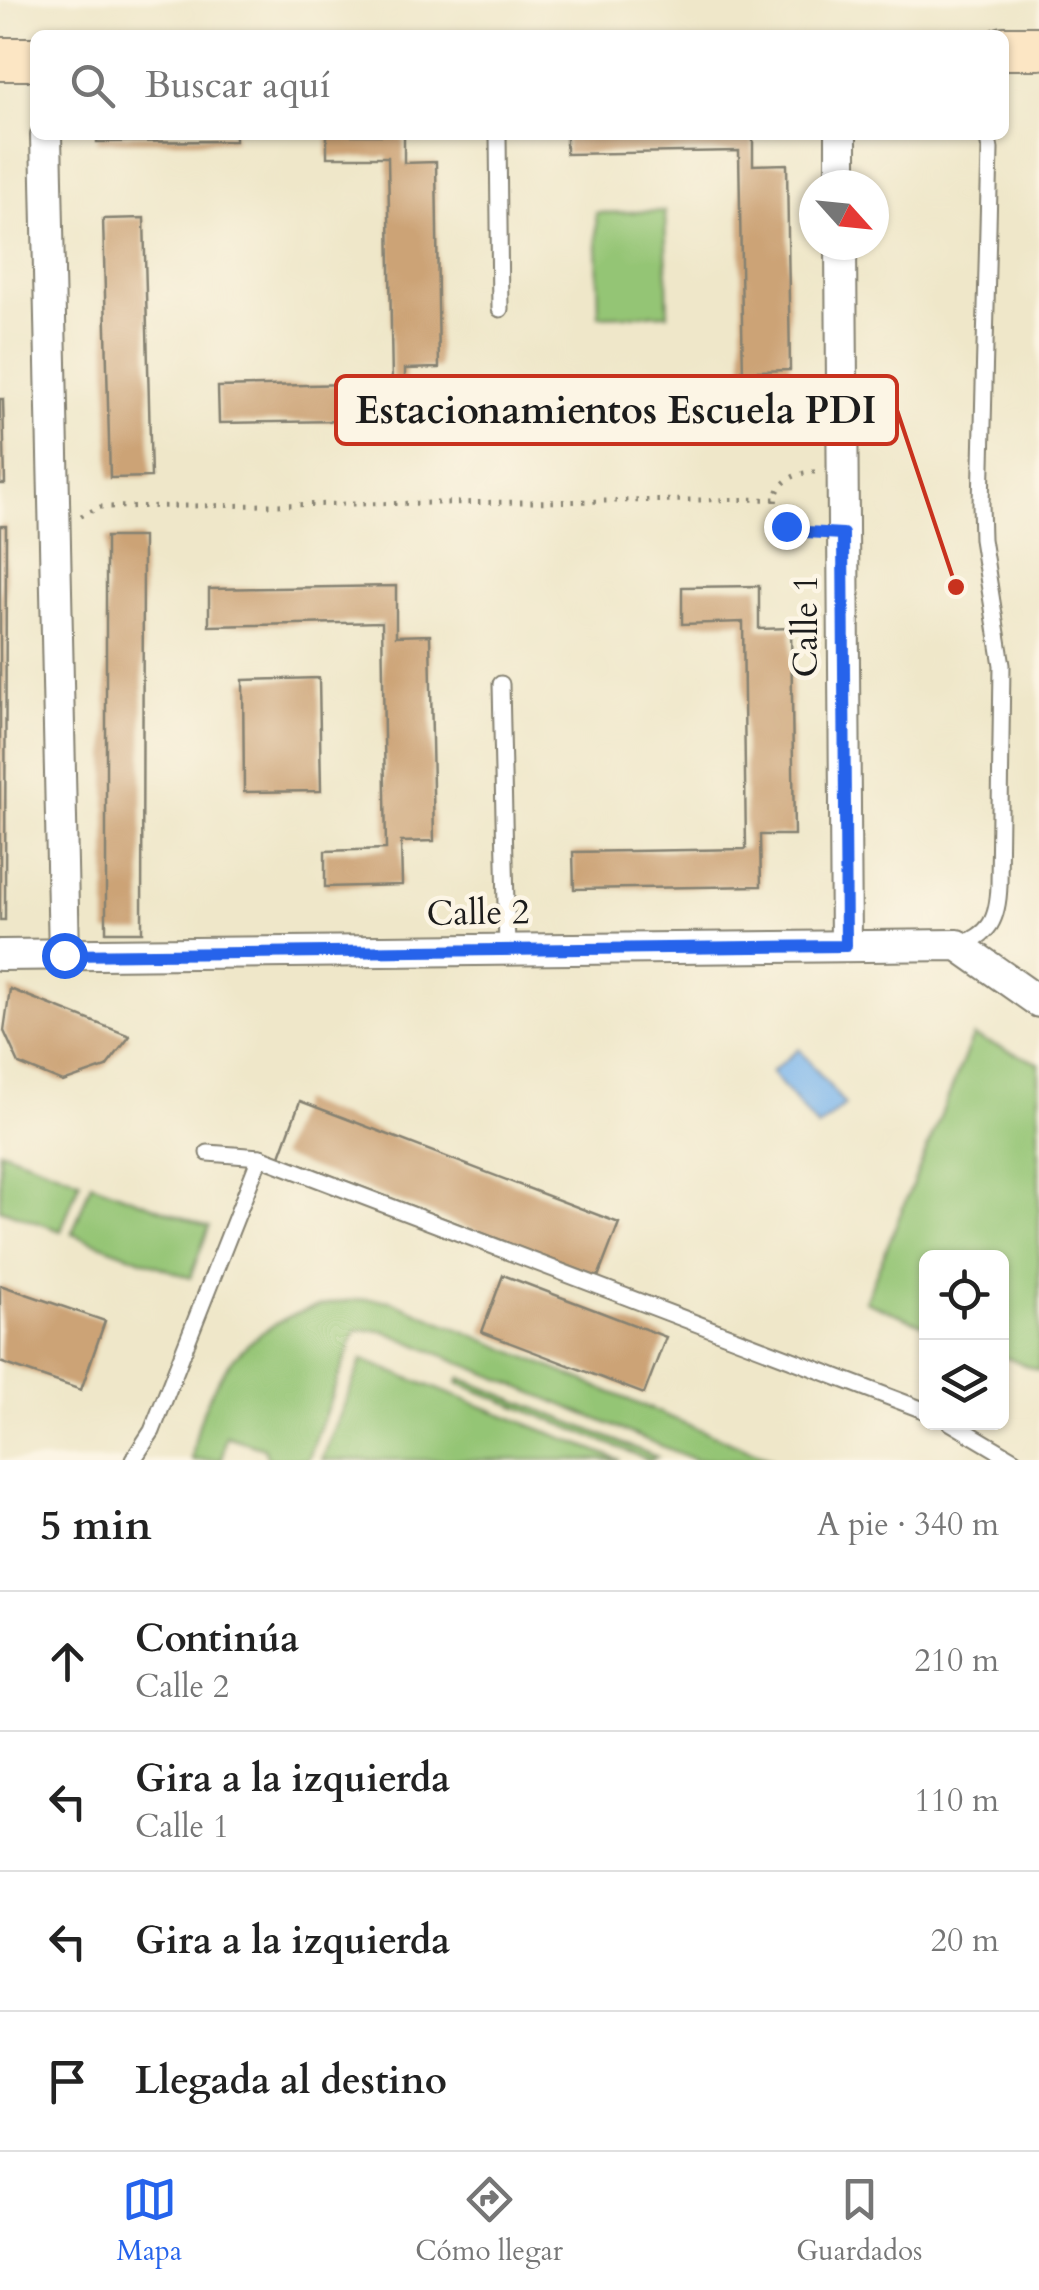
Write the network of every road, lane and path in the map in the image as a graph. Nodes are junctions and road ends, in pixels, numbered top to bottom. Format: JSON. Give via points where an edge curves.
{"nodes":[{"id":1,"x":1009,"y":48,"type":"edge"},
{"id":2,"x":1039,"y":48,"type":"edge"},
{"id":3,"x":0,"y":59,"type":"edge"},
{"id":4,"x":30,"y":59,"type":"edge"},
{"id":5,"x":46,"y":140,"type":"edge"},
{"id":6,"x":498,"y":140,"type":"edge"},
{"id":7,"x":841,"y":140,"type":"edge"},
{"id":8,"x":988,"y":140,"type":"edge"},
{"id":9,"x":841,"y":170,"type":"edge"},
{"id":10,"x":842,"y":260,"type":"edge"},
{"id":11,"x":500,"y":310,"type":"dead end"},
{"id":12,"x":843,"y":472,"type":"junction"},
{"id":13,"x":776,"y":498,"type":"junction"},
{"id":14,"x":54,"y":516,"type":"junction"},
{"id":15,"x":843,"y":534,"type":"junction"},
{"id":16,"x":500,"y":684,"type":"dead end"},
{"id":17,"x":958,"y":945,"type":"junction"},
{"id":18,"x":846,"y":946,"type":"junction"},
{"id":19,"x":507,"y":950,"type":"junction"},
{"id":20,"x":64,"y":955,"type":"junction"},
{"id":21,"x":0,"y":956,"type":"edge"},
{"id":22,"x":1039,"y":1002,"type":"edge"},
{"id":23,"x":208,"y":1153,"type":"dead end"},
{"id":24,"x":260,"y":1158,"type":"junction"},
{"id":25,"x":919,"y":1408,"type":"edge"},
{"id":26,"x":963,"y":1430,"type":"edge"},
{"id":27,"x":134,"y":1460,"type":"edge"},
{"id":28,"x":1014,"y":1460,"type":"edge"}],
"edges":[{"from":1,"to":2,"type":"street"},
{"from":3,"to":4,"type":"street"},
{"from":5,"to":14,"type":"street"},
{"from":6,"to":11,"type":"lane"},
{"from":7,"to":9,"type":"street"},
{"from":8,"to":17,"type":"lane","via":[[981,504],[1002,665],[999,885],[987,930]]},
{"from":10,"to":12,"type":"street","name":"Calle 1"},
{"from":12,"to":13,"type":"path","via":[[793,475]]},
{"from":12,"to":15,"type":"street","name":"Calle 1"},
{"from":13,"to":14,"type":"path","via":[[100,507],[87,516]]},
{"from":13,"to":15,"type":"path","via":[[780,518],[796,531]]},
{"from":14,"to":20,"type":"street"},
{"from":15,"to":18,"type":"street","name":"Calle 1"},
{"from":16,"to":19,"type":"lane"},
{"from":17,"to":18,"type":"street","name":"Calle 2"},
{"from":17,"to":22,"type":"street"},
{"from":18,"to":19,"type":"street","name":"Calle 2"},
{"from":19,"to":20,"type":"street","name":"Calle 2"},
{"from":20,"to":21,"type":"street","name":"Calle 2"},
{"from":23,"to":24,"type":"lane"},
{"from":24,"to":25,"type":"lane"},
{"from":24,"to":27,"type":"lane","via":[[152,1431]]},
{"from":26,"to":28,"type":"lane"}]}
